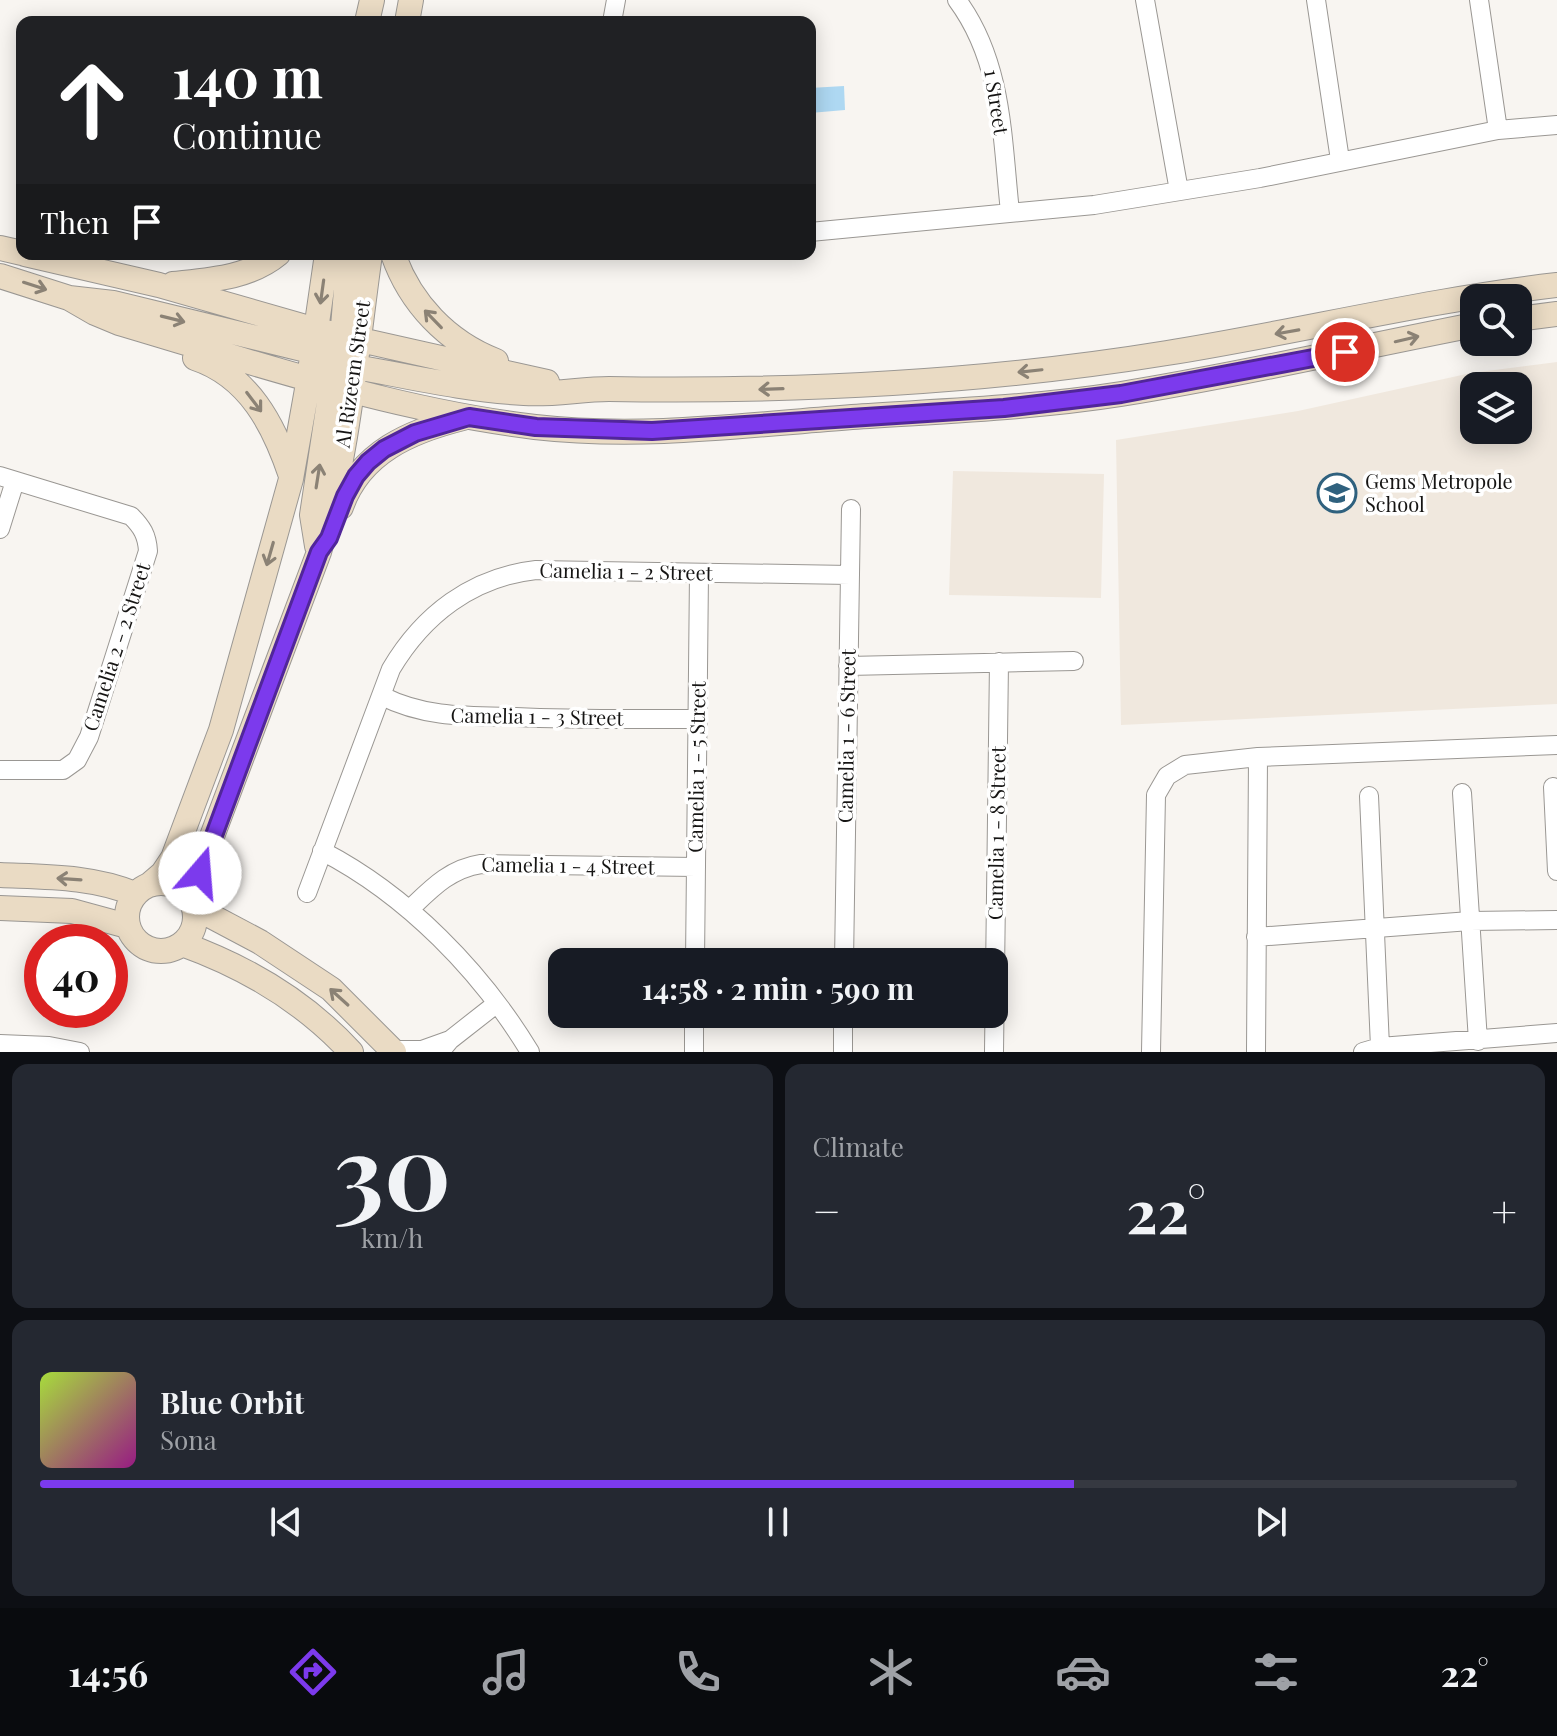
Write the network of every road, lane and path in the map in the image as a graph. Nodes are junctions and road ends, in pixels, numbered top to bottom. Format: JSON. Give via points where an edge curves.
{"nodes":[{"id":1,"x":957,"y":0,"type":"edge"},
{"id":2,"x":1145,"y":0,"type":"edge"},
{"id":3,"x":1316,"y":0,"type":"edge"},
{"id":4,"x":1479,"y":0,"type":"edge"},
{"id":5,"x":1557,"y":125,"type":"edge"},
{"id":6,"x":1498,"y":130,"type":"junction"},
{"id":7,"x":1340,"y":160,"type":"junction"},
{"id":8,"x":1179,"y":191,"type":"junction"},
{"id":9,"x":1010,"y":212,"type":"junction"},
{"id":10,"x":816,"y":231,"type":"edge"},
{"id":11,"x":50,"y":260,"type":"edge"},
{"id":12,"x":268,"y":260,"type":"edge"},
{"id":13,"x":328,"y":260,"type":"edge"},
{"id":14,"x":348,"y":260,"type":"edge"},
{"id":15,"x":368,"y":260,"type":"edge"},
{"id":16,"x":396,"y":260,"type":"edge"},
{"id":17,"x":0,"y":276,"type":"edge"},
{"id":18,"x":159,"y":285,"type":"junction"},
{"id":19,"x":1557,"y":285,"type":"edge"},
{"id":20,"x":69,"y":298,"type":"junction"},
{"id":21,"x":1557,"y":314,"type":"edge"},
{"id":22,"x":1532,"y":317,"type":"edge"},
{"id":23,"x":1460,"y":328,"type":"edge"},
{"id":24,"x":336,"y":360,"type":"junction"},
{"id":25,"x":577,"y":389,"type":"junction"},
{"id":26,"x":469,"y":417,"type":"junction"},
{"id":27,"x":8,"y":478,"type":"edge"},
{"id":28,"x":291,"y":479,"type":"junction"},
{"id":29,"x":851,"y":509,"type":"dead end"},
{"id":30,"x":0,"y":529,"type":"edge"},
{"id":31,"x":319,"y":552,"type":"junction"},
{"id":32,"x":699,"y":573,"type":"junction"},
{"id":33,"x":850,"y":575,"type":"junction"},
{"id":34,"x":1074,"y":661,"type":"dead end"},
{"id":35,"x":999,"y":662,"type":"junction"},
{"id":36,"x":848,"y":666,"type":"junction"},
{"id":37,"x":382,"y":696,"type":"junction"},
{"id":38,"x":696,"y":719,"type":"junction"},
{"id":39,"x":221,"y":730,"type":"junction"},
{"id":40,"x":249,"y":741,"type":"junction"},
{"id":41,"x":1557,"y":745,"type":"edge"},
{"id":42,"x":1258,"y":757,"type":"junction"},
{"id":43,"x":0,"y":770,"type":"edge"},
{"id":44,"x":202,"y":780,"type":"junction"},
{"id":45,"x":1553,"y":787,"type":"dead end"},
{"id":46,"x":230,"y":791,"type":"junction"},
{"id":47,"x":1462,"y":793,"type":"dead end"},
{"id":48,"x":1369,"y":796,"type":"dead end"},
{"id":49,"x":322,"y":851,"type":"junction"},
{"id":50,"x":696,"y":867,"type":"junction"},
{"id":51,"x":1557,"y":871,"type":"edge"},
{"id":52,"x":0,"y":875,"type":"edge"},
{"id":53,"x":142,"y":889,"type":"junction"},
{"id":54,"x":307,"y":893,"type":"dead end"},
{"id":55,"x":193,"y":904,"type":"junction"},
{"id":56,"x":0,"y":908,"type":"edge"},
{"id":57,"x":409,"y":910,"type":"junction"},
{"id":58,"x":1557,"y":920,"type":"edge"},
{"id":59,"x":1470,"y":921,"type":"junction"},
{"id":60,"x":120,"y":924,"type":"edge"},
{"id":61,"x":127,"y":924,"type":"edge"},
{"id":62,"x":128,"y":928,"type":"edge"},
{"id":63,"x":1375,"y":929,"type":"junction"},
{"id":64,"x":1256,"y":937,"type":"junction"},
{"id":65,"x":182,"y":944,"type":"junction"},
{"id":66,"x":695,"y":948,"type":"edge"},
{"id":67,"x":844,"y":948,"type":"edge"},
{"id":68,"x":496,"y":1004,"type":"junction"},
{"id":69,"x":694,"y":1028,"type":"edge"},
{"id":70,"x":843,"y":1028,"type":"edge"},
{"id":71,"x":1557,"y":1033,"type":"edge"},
{"id":72,"x":1478,"y":1041,"type":"junction"},
{"id":73,"x":0,"y":1044,"type":"edge"},
{"id":74,"x":445,"y":1046,"type":"edge"},
{"id":75,"x":1454,"y":1048,"type":"edge"},
{"id":76,"x":1372,"y":1050,"type":"edge"},
{"id":77,"x":393,"y":1051,"type":"edge"},
{"id":78,"x":80,"y":1052,"type":"edge"},
{"id":79,"x":351,"y":1052,"type":"edge"},
{"id":80,"x":530,"y":1052,"type":"edge"},
{"id":81,"x":694,"y":1052,"type":"edge"},
{"id":82,"x":843,"y":1052,"type":"edge"},
{"id":83,"x":994,"y":1052,"type":"edge"},
{"id":84,"x":1151,"y":1052,"type":"edge"},
{"id":85,"x":1256,"y":1052,"type":"edge"}],
"edges":[{"from":1,"to":9,"type":"street","name":"1 Street","via":[[979,35],[994,78]]},
{"from":2,"to":8,"type":"street"},
{"from":3,"to":7,"type":"street"},
{"from":4,"to":6,"type":"street"},
{"from":5,"to":6,"type":"street"},
{"from":6,"to":7,"type":"street"},
{"from":7,"to":8,"type":"street"},
{"from":8,"to":9,"type":"street"},
{"from":9,"to":10,"type":"street"},
{"from":11,"to":18,"type":"street"},
{"from":12,"to":18,"type":"street","via":[[231,276]]},
{"from":13,"to":24,"type":"street","name":"Al Rizeem Street","one_way":true},
{"from":14,"to":24,"type":"street"},
{"from":15,"to":24,"type":"street","name":"Al Rizeem Street"},
{"from":25,"to":16,"type":"street","one_way":true,"via":[[483,356],[447,333],[419,303]]},
{"from":17,"to":20,"type":"street","one_way":true},
{"from":18,"to":24,"type":"street"},
{"from":19,"to":25,"type":"street","one_way":true,"via":[[1167,353],[1037,370],[845,386]]},
{"from":20,"to":24,"type":"street","one_way":true,"via":[[113,303]]},
{"from":20,"to":28,"type":"street","one_way":true,"via":[[99,326],[202,361],[232,377],[273,429]]},
{"from":21,"to":22,"type":"street"},
{"from":26,"to":23,"type":"street","one_way":true,"via":[[536,427],[675,431],[1004,408],[1121,394]]},
{"from":24,"to":25,"type":"street","via":[[526,393]]},
{"from":24,"to":26,"type":"street"},
{"from":24,"to":28,"type":"street","name":"Al Rizeem Street"},
{"from":31,"to":24,"type":"street","one_way":true,"via":[[312,515]]},
{"from":26,"to":31,"type":"street","via":[[415,433],[368,462],[350,486]]},
{"from":27,"to":30,"type":"street"},
{"from":27,"to":43,"type":"street","name":"Camelia 2 - 2 Street","via":[[131,516],[147,537],[148,551],[89,737],[71,766]]},
{"from":28,"to":39,"type":"street","name":"Al Rizeem Street","one_way":true},
{"from":29,"to":33,"type":"street","name":"Camelia 1 - 6 Street"},
{"from":31,"to":40,"type":"street"},
{"from":32,"to":33,"type":"street","name":"Camelia 1 - 2 Street"},
{"from":32,"to":37,"type":"street","name":"Camelia 1 - 2 Street","via":[[536,570],[503,576],[457,598],[421,627],[391,669]]},
{"from":32,"to":38,"type":"street","name":"Camelia 1 - 5 Street"},
{"from":33,"to":36,"type":"street","name":"Camelia 1 - 6 Street"},
{"from":34,"to":35,"type":"street"},
{"from":35,"to":36,"type":"street"},
{"from":35,"to":83,"type":"street","name":"Camelia 1 - 8 Street"},
{"from":36,"to":67,"type":"street","name":"Camelia 1 - 6 Street"},
{"from":37,"to":38,"type":"street","name":"Camelia 1 - 3 Street","via":[[438,714]]},
{"from":37,"to":49,"type":"street","name":"Camelia 1 - 2 Street"},
{"from":38,"to":50,"type":"street","name":"Camelia 1 - 5 Street"},
{"from":39,"to":40,"type":"street"},
{"from":39,"to":44,"type":"street","name":"Al Rizeem Street"},
{"from":40,"to":46,"type":"street"},
{"from":41,"to":42,"type":"street"},
{"from":42,"to":64,"type":"street"},
{"from":42,"to":84,"type":"street","via":[[1185,765],[1167,776],[1156,795]]},
{"from":44,"to":46,"type":"street"},
{"from":44,"to":53,"type":"street","name":"Al Rizeem Street","via":[[169,867]]},
{"from":45,"to":51,"type":"street"},
{"from":46,"to":55,"type":"street"},
{"from":47,"to":59,"type":"street"},
{"from":48,"to":63,"type":"street"},
{"from":49,"to":54,"type":"street","name":"Camelia 1 - 2 Street"},
{"from":49,"to":57,"type":"street"},
{"from":50,"to":57,"type":"street","name":"Camelia 1 - 4 Street","via":[[481,864],[445,877]]},
{"from":50,"to":66,"type":"street","name":"Camelia 1 - 5 Street"},
{"from":53,"to":52,"type":"street","one_way":true},
{"from":53,"to":55,"type":"street","via":[[173,884]]},
{"from":53,"to":61,"type":"street","via":[[127,909]]},
{"from":55,"to":65,"type":"street","via":[[195,924]]},
{"from":77,"to":55,"type":"street","one_way":true,"via":[[331,989]]},
{"from":56,"to":60,"type":"street","via":[[72,911]]},
{"from":57,"to":68,"type":"street"},
{"from":58,"to":59,"type":"street"},
{"from":59,"to":63,"type":"street"},
{"from":59,"to":72,"type":"street"},
{"from":62,"to":65,"type":"street","via":[[150,950],[167,951]]},
{"from":63,"to":64,"type":"street"},
{"from":63,"to":76,"type":"street"},
{"from":64,"to":85,"type":"street"},
{"from":65,"to":79,"type":"street","via":[[274,988]]},
{"from":68,"to":74,"type":"street"},
{"from":68,"to":80,"type":"street"},
{"from":69,"to":81,"type":"street"},
{"from":70,"to":82,"type":"street"},
{"from":71,"to":72,"type":"street"},
{"from":72,"to":75,"type":"street"},
{"from":73,"to":78,"type":"street"},
{"from":74,"to":77,"type":"street"},
{"from":75,"to":76,"type":"street"}]}
